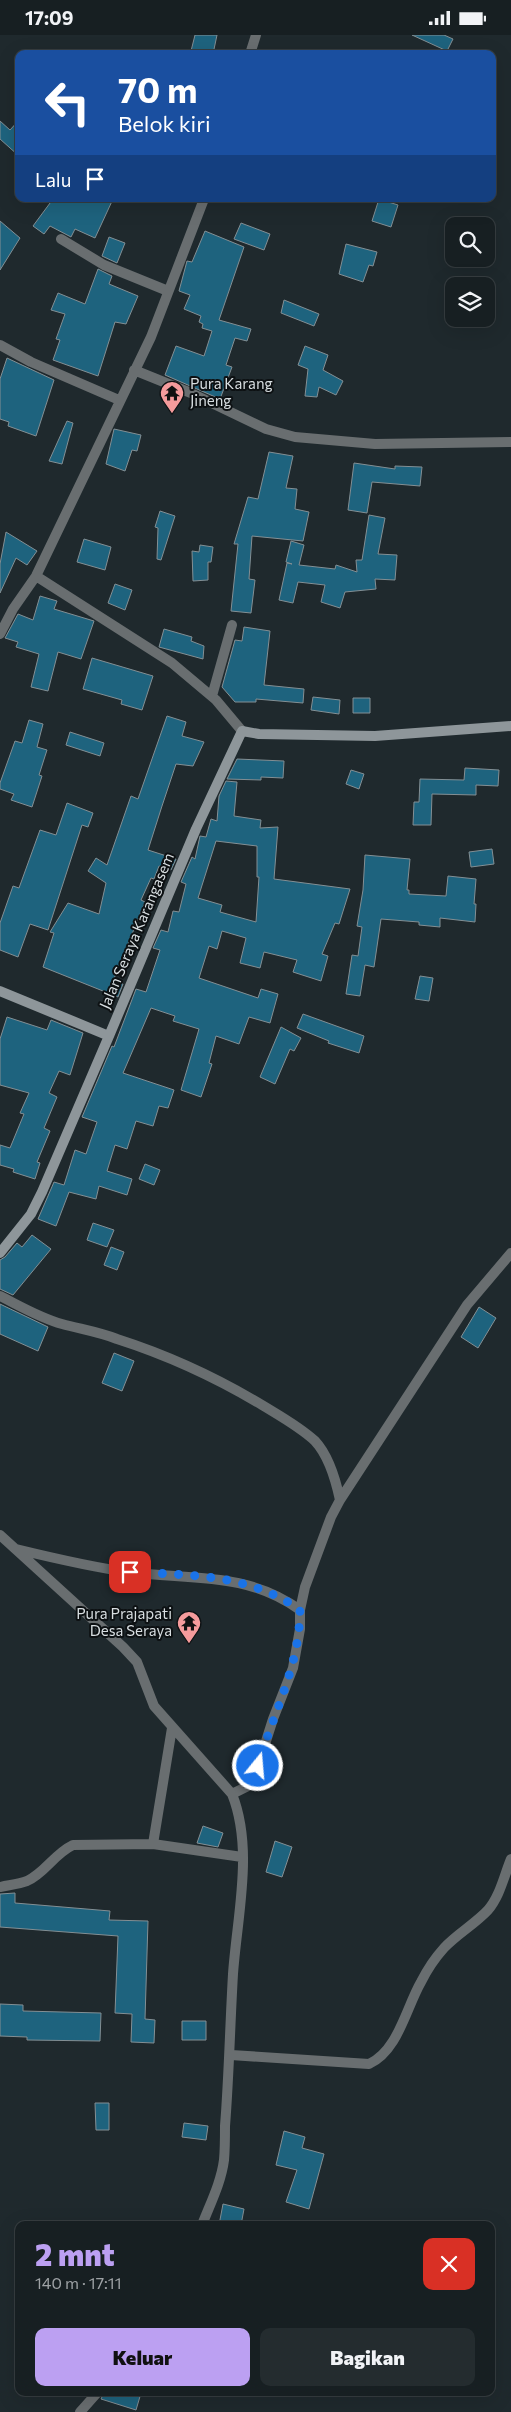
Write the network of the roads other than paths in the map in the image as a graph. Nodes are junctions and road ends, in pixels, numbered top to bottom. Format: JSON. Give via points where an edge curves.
{"nodes":[{"id":1,"x":256,"y":35,"type":"edge"},
{"id":2,"x":251,"y":50,"type":"edge"},
{"id":3,"x":203,"y":202,"type":"edge"},
{"id":4,"x":61,"y":239,"type":"dead end"},
{"id":5,"x":168,"y":291,"type":"junction"},
{"id":6,"x":0,"y":345,"type":"edge"},
{"id":7,"x":134,"y":370,"type":"junction"},
{"id":8,"x":119,"y":400,"type":"junction"},
{"id":9,"x":511,"y":442,"type":"edge"},
{"id":10,"x":36,"y":576,"type":"junction"},
{"id":11,"x":232,"y":625,"type":"dead end"},
{"id":12,"x":0,"y":634,"type":"edge"},
{"id":13,"x":212,"y":696,"type":"junction"},
{"id":14,"x":511,"y":726,"type":"edge"},
{"id":15,"x":242,"y":731,"type":"junction"},
{"id":16,"x":0,"y":991,"type":"edge"},
{"id":17,"x":109,"y":1036,"type":"junction"},
{"id":18,"x":0,"y":1253,"type":"edge"},
{"id":19,"x":511,"y":1253,"type":"edge"},
{"id":20,"x":0,"y":1296,"type":"edge"},
{"id":21,"x":340,"y":1500,"type":"junction"},
{"id":22,"x":0,"y":1535,"type":"edge"},
{"id":23,"x":15,"y":1548,"type":"junction"},
{"id":24,"x":300,"y":1610,"type":"junction"},
{"id":25,"x":172,"y":1728,"type":"junction"},
{"id":26,"x":232,"y":1793,"type":"junction"},
{"id":27,"x":152,"y":1844,"type":"junction"},
{"id":28,"x":242,"y":1857,"type":"junction"},
{"id":29,"x":511,"y":1859,"type":"edge"},
{"id":30,"x":0,"y":1887,"type":"edge"},
{"id":31,"x":231,"y":2055,"type":"junction"},
{"id":32,"x":204,"y":2221,"type":"edge"},
{"id":33,"x":94,"y":2396,"type":"edge"},
{"id":34,"x":80,"y":2412,"type":"edge"}],
"edges":[{"from":1,"to":2,"type":"street"},
{"from":3,"to":5,"type":"street"},
{"from":4,"to":5,"type":"street","via":[[104,265]]},
{"from":5,"to":7,"type":"street","via":[[151,337]]},
{"from":6,"to":8,"type":"street"},
{"from":7,"to":8,"type":"street"},
{"from":7,"to":9,"type":"street","via":[[266,429],[295,437],[375,443]]},
{"from":8,"to":10,"type":"street"},
{"from":10,"to":12,"type":"street"},
{"from":10,"to":13,"type":"street","via":[[172,663]]},
{"from":11,"to":13,"type":"street"},
{"from":13,"to":15,"type":"street"},
{"from":14,"to":15,"type":"street","via":[[375,737]]},
{"from":15,"to":17,"type":"street","name":"Jalan Seraya Karangasem","via":[[196,829]]},
{"from":16,"to":17,"type":"street"},
{"from":17,"to":18,"type":"street","name":"Jalan Seraya Karangasem","via":[[31,1214]]},
{"from":19,"to":21,"type":"street","via":[[467,1305]]},
{"from":20,"to":21,"type":"street","via":[[61,1324],[99,1333],[159,1354],[247,1396],[286,1419],[315,1441],[324,1453]]},
{"from":21,"to":24,"type":"street","via":[[321,1540]]},
{"from":22,"to":23,"type":"street"},
{"from":23,"to":24,"type":"street","via":[[130,1572],[229,1579],[266,1591]]},
{"from":23,"to":25,"type":"street","via":[[137,1662],[148,1695]]},
{"from":24,"to":26,"type":"street","via":[[300,1629],[292,1668],[254,1779],[250,1785]]},
{"from":25,"to":26,"type":"street"},
{"from":25,"to":27,"type":"street"},
{"from":26,"to":28,"type":"street","via":[[241,1827]]},
{"from":27,"to":28,"type":"street"},
{"from":27,"to":30,"type":"street","via":[[73,1845],[26,1881]]},
{"from":28,"to":31,"type":"street"},
{"from":29,"to":31,"type":"street","via":[[496,1898],[487,1911],[444,1948],[433,1963],[391,2044],[378,2060],[369,2064]]},
{"from":31,"to":32,"type":"street","via":[[224,2160]]},
{"from":33,"to":34,"type":"street"}]}
